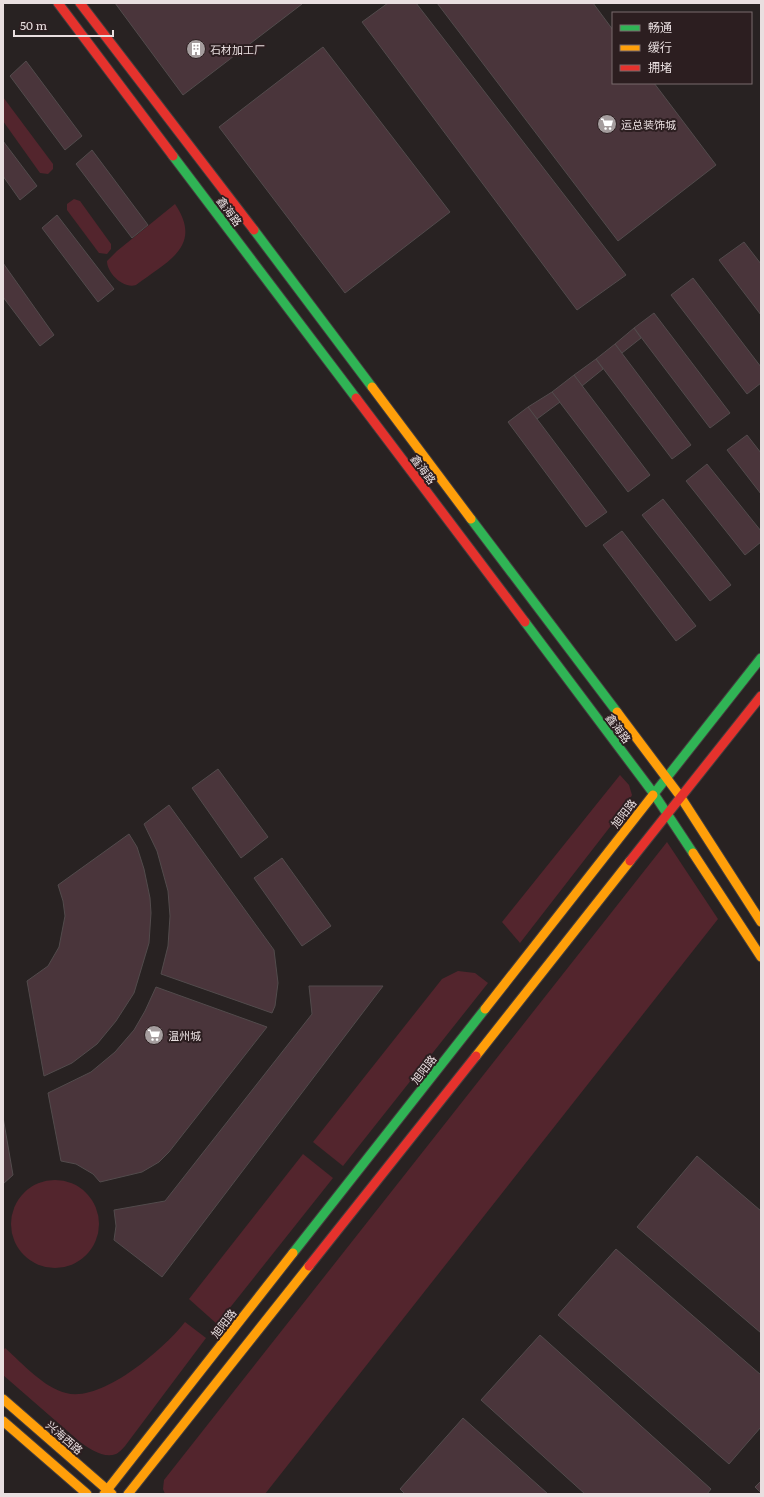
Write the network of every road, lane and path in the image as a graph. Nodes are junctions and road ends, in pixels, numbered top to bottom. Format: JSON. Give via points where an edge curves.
{"nodes":[{"id":1,"x":58,"y":3,"type":"edge"},
{"id":2,"x":80,"y":3,"type":"edge"},
{"id":3,"x":761,"y":658,"type":"edge"},
{"id":4,"x":761,"y":696,"type":"edge"},
{"id":5,"x":667,"y":778,"type":"junction"},
{"id":6,"x":654,"y":794,"type":"junction"},
{"id":7,"x":680,"y":796,"type":"junction"},
{"id":8,"x":667,"y":813,"type":"junction"},
{"id":9,"x":761,"y":922,"type":"edge"},
{"id":10,"x":761,"y":957,"type":"edge"},
{"id":11,"x":3,"y":1399,"type":"edge"},
{"id":12,"x":3,"y":1421,"type":"edge"},
{"id":13,"x":108,"y":1493,"type":"edge"},
{"id":14,"x":87,"y":1494,"type":"edge"},
{"id":15,"x":128,"y":1494,"type":"edge"}],
"edges":[{"from":1,"to":6,"type":"street","name":"鑫海路"},
{"from":2,"to":5,"type":"street","name":"鑫海路"},
{"from":3,"to":5,"type":"street","name":"旭阳路"},
{"from":4,"to":7,"type":"street"},
{"from":5,"to":6,"type":"street","name":"旭阳路"},
{"from":5,"to":7,"type":"street","name":"鑫海路"},
{"from":6,"to":8,"type":"street","name":"鑫海路"},
{"from":6,"to":13,"type":"street","name":"旭阳路"},
{"from":7,"to":8,"type":"street"},
{"from":7,"to":9,"type":"street","name":"鑫海路"},
{"from":8,"to":10,"type":"street","name":"鑫海路"},
{"from":8,"to":15,"type":"street"},
{"from":11,"to":13,"type":"street","name":"兴海西路"},
{"from":12,"to":14,"type":"street"}]}
